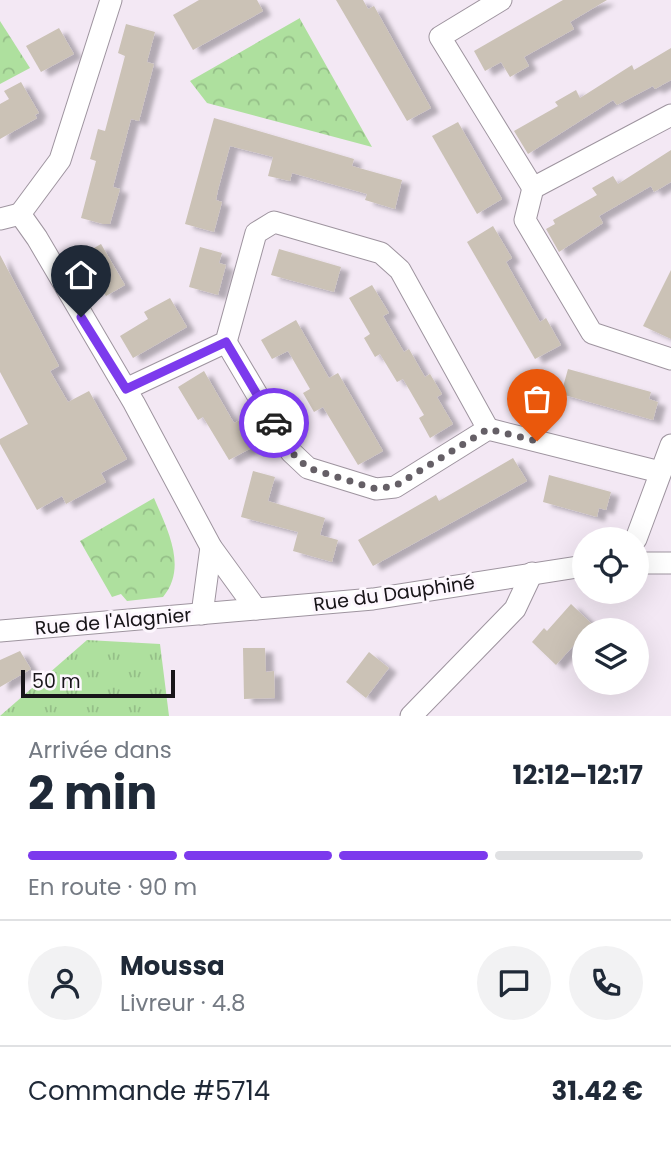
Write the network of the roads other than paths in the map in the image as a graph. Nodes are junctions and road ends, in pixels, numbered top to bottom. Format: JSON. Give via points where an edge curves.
{"nodes":[{"id":1,"x":111,"y":0,"type":"edge"},
{"id":2,"x":501,"y":0,"type":"edge"},
{"id":3,"x":671,"y":114,"type":"edge"},
{"id":4,"x":533,"y":188,"type":"junction"},
{"id":5,"x":10,"y":217,"type":"edge"},
{"id":6,"x":226,"y":342,"type":"junction"},
{"id":7,"x":671,"y":359,"type":"edge"},
{"id":8,"x":126,"y":389,"type":"junction"},
{"id":9,"x":488,"y":429,"type":"junction"},
{"id":10,"x":671,"y":445,"type":"edge"},
{"id":11,"x":660,"y":472,"type":"junction"},
{"id":12,"x":640,"y":527,"type":"edge"},
{"id":13,"x":211,"y":547,"type":"junction"},
{"id":14,"x":671,"y":562,"type":"edge"},
{"id":15,"x":649,"y":563,"type":"edge"},
{"id":16,"x":572,"y":568,"type":"edge"},
{"id":17,"x":532,"y":573,"type":"junction"},
{"id":18,"x":256,"y":609,"type":"junction"},
{"id":19,"x":202,"y":614,"type":"junction"},
{"id":20,"x":0,"y":631,"type":"edge"},
{"id":21,"x":411,"y":716,"type":"edge"}],
"edges":[{"from":1,"to":5,"type":"street","via":[[61,160]]},
{"from":2,"to":4,"type":"street","via":[[440,37]]},
{"from":3,"to":4,"type":"street"},
{"from":4,"to":7,"type":"street","via":[[525,220],[592,333]]},
{"from":5,"to":8,"type":"street"},
{"from":6,"to":8,"type":"street"},
{"from":6,"to":9,"type":"street","via":[[291,452],[308,468],[376,489],[395,486]]},
{"from":6,"to":9,"type":"street","via":[[256,233],[264,225],[274,222],[382,253],[401,270]]},
{"from":8,"to":13,"type":"street"},
{"from":9,"to":11,"type":"street"},
{"from":10,"to":11,"type":"street"},
{"from":11,"to":12,"type":"street"},
{"from":13,"to":18,"type":"street"},
{"from":13,"to":19,"type":"street","name":"Rue de l'Alagnier"},
{"from":14,"to":15,"type":"street"},
{"from":16,"to":17,"type":"street","name":"Rue du Dauphiné"},
{"from":17,"to":18,"type":"street","name":"Rue du Dauphiné","via":[[373,599]]},
{"from":17,"to":21,"type":"street","via":[[515,609]]},
{"from":18,"to":19,"type":"street","name":"Rue du Dauphiné"},
{"from":19,"to":20,"type":"street","name":"Rue de l'Alagnier"}]}
